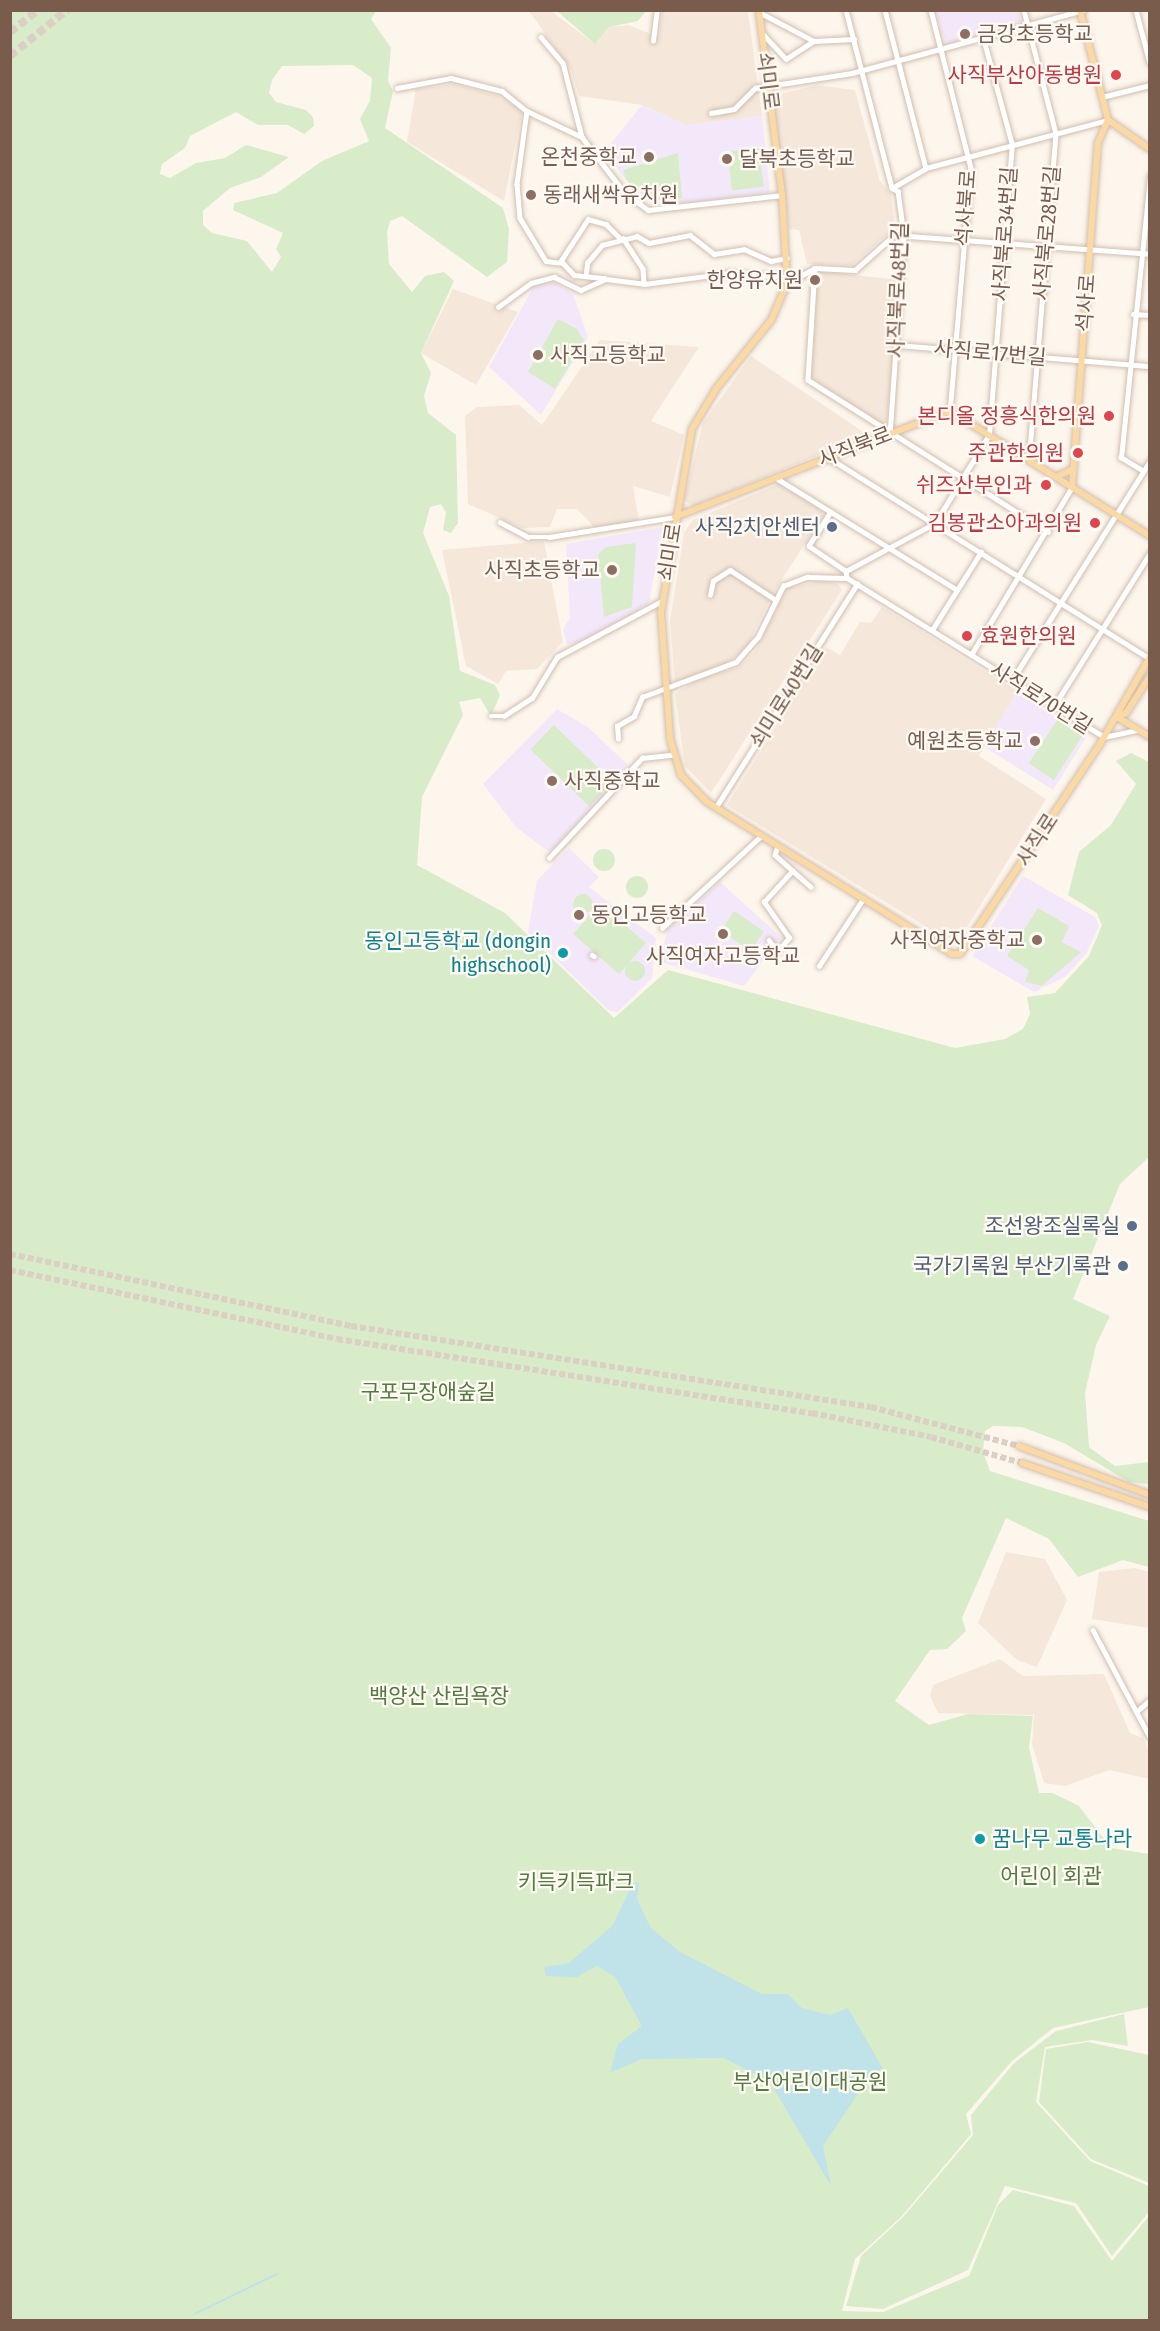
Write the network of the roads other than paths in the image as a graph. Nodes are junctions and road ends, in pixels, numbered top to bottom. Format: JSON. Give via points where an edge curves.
{"nodes":[{"id":1,"x":657,"y":10,"type":"edge"},
{"id":2,"x":846,"y":10,"type":"edge"},
{"id":3,"x":885,"y":10,"type":"edge"},
{"id":4,"x":932,"y":10,"type":"edge"},
{"id":5,"x":1024,"y":10,"type":"edge"},
{"id":6,"x":1136,"y":10,"type":"edge"},
{"id":7,"x":759,"y":11,"type":"edge"},
{"id":8,"x":1081,"y":11,"type":"edge"},
{"id":9,"x":1028,"y":26,"type":"junction"},
{"id":10,"x":762,"y":34,"type":"junction"},
{"id":11,"x":541,"y":37,"type":"dead end"},
{"id":12,"x":983,"y":38,"type":"junction"},
{"id":13,"x":854,"y":39,"type":"junction"},
{"id":14,"x":653,"y":41,"type":"dead end"},
{"id":15,"x":814,"y":41,"type":"junction"},
{"id":16,"x":941,"y":49,"type":"junction"},
{"id":17,"x":898,"y":60,"type":"junction"},
{"id":18,"x":1149,"y":63,"type":"edge"},
{"id":19,"x":862,"y":70,"type":"junction"},
{"id":20,"x":1149,"y":85,"type":"edge"},
{"id":21,"x":769,"y":86,"type":"junction"},
{"id":22,"x":397,"y":88,"type":"dead end"},
{"id":23,"x":1102,"y":97,"type":"junction"},
{"id":24,"x":526,"y":111,"type":"junction"},
{"id":25,"x":711,"y":113,"type":"dead end"},
{"id":26,"x":1108,"y":120,"type":"junction"},
{"id":27,"x":1056,"y":134,"type":"junction"},
{"id":28,"x":582,"y":137,"type":"junction"},
{"id":29,"x":1149,"y":140,"type":"edge"},
{"id":30,"x":1012,"y":145,"type":"junction"},
{"id":31,"x":1147,"y":148,"type":"edge"},
{"id":32,"x":969,"y":156,"type":"junction"},
{"id":33,"x":926,"y":168,"type":"junction"},
{"id":34,"x":1149,"y":175,"type":"edge"},
{"id":35,"x":892,"y":188,"type":"junction"},
{"id":36,"x":782,"y":195,"type":"junction"},
{"id":37,"x":904,"y":235,"type":"junction"},
{"id":38,"x":622,"y":238,"type":"junction"},
{"id":39,"x":964,"y":242,"type":"junction"},
{"id":40,"x":1005,"y":245,"type":"junction"},
{"id":41,"x":1046,"y":248,"type":"junction"},
{"id":42,"x":1090,"y":252,"type":"junction"},
{"id":43,"x":1138,"y":254,"type":"junction"},
{"id":44,"x":1149,"y":254,"type":"edge"},
{"id":45,"x":787,"y":258,"type":"junction"},
{"id":46,"x":560,"y":262,"type":"junction"},
{"id":47,"x":815,"y":268,"type":"junction"},
{"id":48,"x":586,"y":273,"type":"junction"},
{"id":49,"x":606,"y":279,"type":"junction"},
{"id":50,"x":787,"y":280,"type":"junction"},
{"id":51,"x":644,"y":284,"type":"junction"},
{"id":52,"x":498,"y":307,"type":"dead end"},
{"id":53,"x":1133,"y":314,"type":"junction"},
{"id":54,"x":1149,"y":315,"type":"edge"},
{"id":55,"x":898,"y":345,"type":"junction"},
{"id":56,"x":956,"y":350,"type":"junction"},
{"id":57,"x":996,"y":353,"type":"junction"},
{"id":58,"x":1037,"y":357,"type":"junction"},
{"id":59,"x":1082,"y":361,"type":"junction"},
{"id":60,"x":1128,"y":364,"type":"junction"},
{"id":61,"x":1149,"y":366,"type":"edge"},
{"id":62,"x":950,"y":411,"type":"junction"},
{"id":63,"x":890,"y":434,"type":"junction"},
{"id":64,"x":990,"y":435,"type":"junction"},
{"id":65,"x":829,"y":458,"type":"junction"},
{"id":66,"x":1029,"y":460,"type":"junction"},
{"id":67,"x":1149,"y":461,"type":"edge"},
{"id":68,"x":1073,"y":469,"type":"junction"},
{"id":69,"x":1143,"y":471,"type":"junction"},
{"id":70,"x":1056,"y":477,"type":"junction"},
{"id":71,"x":776,"y":478,"type":"junction"},
{"id":72,"x":962,"y":479,"type":"junction"},
{"id":73,"x":1072,"y":487,"type":"junction"},
{"id":74,"x":831,"y":512,"type":"junction"},
{"id":75,"x":1116,"y":515,"type":"junction"},
{"id":76,"x":675,"y":517,"type":"junction"},
{"id":77,"x":500,"y":522,"type":"dead end"},
{"id":78,"x":935,"y":523,"type":"junction"},
{"id":79,"x":1048,"y":532,"type":"junction"},
{"id":80,"x":1149,"y":536,"type":"edge"},
{"id":81,"x":888,"y":548,"type":"junction"},
{"id":82,"x":981,"y":552,"type":"junction"},
{"id":83,"x":1149,"y":553,"type":"edge"},
{"id":84,"x":846,"y":571,"type":"junction"},
{"id":85,"x":1021,"y":577,"type":"junction"},
{"id":86,"x":847,"y":578,"type":"junction"},
{"id":87,"x":857,"y":584,"type":"junction"},
{"id":88,"x":957,"y":590,"type":"junction"},
{"id":89,"x":710,"y":595,"type":"dead end"},
{"id":90,"x":776,"y":600,"type":"junction"},
{"id":91,"x":662,"y":602,"type":"junction"},
{"id":92,"x":1061,"y":602,"type":"junction"},
{"id":93,"x":1102,"y":628,"type":"junction"},
{"id":94,"x":932,"y":630,"type":"junction"},
{"id":95,"x":972,"y":655,"type":"junction"},
{"id":96,"x":1149,"y":657,"type":"edge"},
{"id":97,"x":1149,"y":676,"type":"edge"},
{"id":98,"x":1012,"y":680,"type":"junction"},
{"id":99,"x":666,"y":692,"type":"junction"},
{"id":100,"x":1054,"y":706,"type":"junction"},
{"id":101,"x":491,"y":716,"type":"dead end"},
{"id":102,"x":1117,"y":717,"type":"junction"},
{"id":103,"x":1138,"y":730,"type":"junction"},
{"id":104,"x":1104,"y":737,"type":"junction"},
{"id":105,"x":1149,"y":737,"type":"edge"},
{"id":106,"x":618,"y":739,"type":"dead end"},
{"id":107,"x":672,"y":755,"type":"junction"},
{"id":108,"x":716,"y":807,"type":"junction"},
{"id":109,"x":761,"y":836,"type":"junction"},
{"id":110,"x":778,"y":846,"type":"junction"},
{"id":111,"x":549,"y":858,"type":"dead end"},
{"id":112,"x":792,"y":871,"type":"junction"},
{"id":113,"x":811,"y":887,"type":"dead end"},
{"id":114,"x":863,"y":898,"type":"junction"},
{"id":115,"x":662,"y":928,"type":"dead end"},
{"id":116,"x":769,"y":940,"type":"dead end"},
{"id":117,"x":952,"y":954,"type":"joint"},
{"id":118,"x":819,"y":966,"type":"dead end"},
{"id":119,"x":1019,"y":1446,"type":"tunnel mouth"},
{"id":120,"x":1022,"y":1463,"type":"tunnel mouth"},
{"id":121,"x":1149,"y":1495,"type":"edge"},
{"id":122,"x":1149,"y":1507,"type":"edge"},
{"id":123,"x":1093,"y":1630,"type":"dead end"},
{"id":124,"x":1149,"y":1700,"type":"edge"},
{"id":125,"x":1136,"y":1712,"type":"junction"},
{"id":126,"x":1149,"y":1734,"type":"edge"}],
"edges":[{"from":1,"to":14,"type":"street"},
{"from":2,"to":13,"type":"street","name":"사직북로48번길"},
{"from":3,"to":17,"type":"street"},
{"from":4,"to":16,"type":"street","name":"석사북로"},
{"from":5,"to":9,"type":"street","name":"사직북로28번길"},
{"from":6,"to":18,"type":"street"},
{"from":7,"to":10,"type":"main road","name":"쇠미로"},
{"from":7,"to":15,"type":"street"},
{"from":8,"to":9,"type":"street"},
{"from":8,"to":23,"type":"main road"},
{"from":9,"to":12,"type":"street"},
{"from":9,"to":27,"type":"street","name":"사직북로28번길"},
{"from":10,"to":15,"type":"street","name":"쇠미로","via":[[786,59]]},
{"from":10,"to":21,"type":"main road","name":"쇠미로"},
{"from":11,"to":28,"type":"street","via":[[563,63]]},
{"from":12,"to":16,"type":"street"},
{"from":12,"to":30,"type":"street","name":"사직북로34번길"},
{"from":13,"to":15,"type":"street"},
{"from":13,"to":19,"type":"street","name":"사직북로48번길"},
{"from":16,"to":17,"type":"street"},
{"from":16,"to":32,"type":"street","name":"석사북로"},
{"from":17,"to":19,"type":"street"},
{"from":17,"to":33,"type":"street"},
{"from":19,"to":21,"type":"street"},
{"from":19,"to":35,"type":"street","name":"사직북로48번길"},
{"from":20,"to":23,"type":"street"},
{"from":21,"to":25,"type":"street","via":[[751,90],[734,109]]},
{"from":21,"to":36,"type":"main road","name":"쇠미로"},
{"from":22,"to":24,"type":"street","via":[[451,78],[502,91]]},
{"from":23,"to":26,"type":"main road"},
{"from":24,"to":28,"type":"street"},
{"from":24,"to":46,"type":"street","via":[[517,184],[520,218],[536,237],[537,251],[546,261]]},
{"from":26,"to":27,"type":"street"},
{"from":26,"to":31,"type":"main road"},
{"from":26,"to":42,"type":"main road","name":"석사로","via":[[1098,143]]},
{"from":27,"to":30,"type":"street"},
{"from":27,"to":41,"type":"street","name":"사직북로28번길"},
{"from":28,"to":36,"type":"street","via":[[625,193],[648,210]]},
{"from":29,"to":31,"type":"street"},
{"from":30,"to":32,"type":"street"},
{"from":30,"to":40,"type":"street","name":"사직북로34번길"},
{"from":32,"to":33,"type":"street"},
{"from":32,"to":39,"type":"street","name":"석사북로"},
{"from":33,"to":35,"type":"street"},
{"from":34,"to":43,"type":"street"},
{"from":35,"to":37,"type":"street","name":"사직북로48번길","via":[[898,190]]},
{"from":36,"to":45,"type":"main road","name":"쇠미로"},
{"from":37,"to":39,"type":"street"},
{"from":37,"to":47,"type":"street","via":[[894,235],[855,270]]},
{"from":37,"to":55,"type":"street","name":"사직북로48번길"},
{"from":38,"to":45,"type":"street","via":[[649,243],[690,235],[714,254],[744,249],[771,261]]},
{"from":38,"to":46,"type":"street","via":[[606,224],[588,219]]},
{"from":38,"to":48,"type":"street","via":[[593,254]]},
{"from":38,"to":51,"type":"street","via":[[643,269]]},
{"from":39,"to":40,"type":"street"},
{"from":39,"to":56,"type":"street","name":"석사북로"},
{"from":40,"to":41,"type":"street"},
{"from":40,"to":57,"type":"street","name":"사직북로34번길"},
{"from":41,"to":42,"type":"street"},
{"from":41,"to":58,"type":"street","name":"사직북로28번길"},
{"from":42,"to":43,"type":"street"},
{"from":42,"to":59,"type":"main road","name":"석사로"},
{"from":43,"to":44,"type":"street"},
{"from":43,"to":53,"type":"street"},
{"from":45,"to":50,"type":"main road","name":"쇠미로"},
{"from":46,"to":48,"type":"street","via":[[574,275]]},
{"from":47,"to":50,"type":"street"},
{"from":47,"to":63,"type":"street","via":[[808,380]]},
{"from":48,"to":49,"type":"street"},
{"from":49,"to":51,"type":"street"},
{"from":49,"to":52,"type":"street","via":[[581,290],[554,277],[531,283]]},
{"from":50,"to":51,"type":"street","via":[[729,273]]},
{"from":50,"to":76,"type":"main road","name":"쇠미로","via":[[772,319],[700,411]]},
{"from":53,"to":54,"type":"street"},
{"from":53,"to":60,"type":"street"},
{"from":55,"to":56,"type":"street","name":"사직로17번길"},
{"from":55,"to":63,"type":"street","name":"사직북로48번길"},
{"from":56,"to":57,"type":"street","name":"사직로17번길"},
{"from":56,"to":62,"type":"street","name":"석사북로"},
{"from":57,"to":58,"type":"street","name":"사직로17번길"},
{"from":57,"to":64,"type":"street","name":"사직북로34번길"},
{"from":58,"to":59,"type":"street","name":"사직로17번길"},
{"from":58,"to":66,"type":"street","name":"사직북로28번길"},
{"from":59,"to":60,"type":"street","name":"사직로17번길"},
{"from":59,"to":68,"type":"main road","name":"석사로"},
{"from":60,"to":61,"type":"street","name":"사직로17번길"},
{"from":60,"to":69,"type":"street","via":[[1121,458]]},
{"from":62,"to":63,"type":"main road","name":"사직북로"},
{"from":62,"to":64,"type":"main road"},
{"from":63,"to":65,"type":"main road","name":"사직북로"},
{"from":63,"to":72,"type":"street"},
{"from":64,"to":66,"type":"main road"},
{"from":64,"to":72,"type":"street"},
{"from":65,"to":71,"type":"main road","name":"사직북로"},
{"from":65,"to":78,"type":"street"},
{"from":66,"to":70,"type":"main road"},
{"from":67,"to":69,"type":"street"},
{"from":68,"to":70,"type":"main road"},
{"from":68,"to":73,"type":"main road","name":"석사로"},
{"from":69,"to":75,"type":"street"},
{"from":70,"to":73,"type":"main road"},
{"from":71,"to":74,"type":"street"},
{"from":71,"to":76,"type":"main road","name":"사직북로"},
{"from":72,"to":78,"type":"street"},
{"from":72,"to":79,"type":"street"},
{"from":73,"to":75,"type":"main road"},
{"from":73,"to":79,"type":"street"},
{"from":74,"to":81,"type":"street"},
{"from":74,"to":84,"type":"street","via":[[809,546]]},
{"from":75,"to":80,"type":"main road"},
{"from":75,"to":92,"type":"street"},
{"from":76,"to":77,"type":"street","via":[[549,537],[528,537]]},
{"from":76,"to":91,"type":"main road","name":"쇠미로"},
{"from":78,"to":81,"type":"street"},
{"from":78,"to":82,"type":"street"},
{"from":79,"to":85,"type":"street"},
{"from":81,"to":84,"type":"street"},
{"from":81,"to":88,"type":"street"},
{"from":82,"to":85,"type":"street"},
{"from":82,"to":88,"type":"street"},
{"from":83,"to":93,"type":"street"},
{"from":84,"to":86,"type":"street"},
{"from":85,"to":92,"type":"street"},
{"from":85,"to":95,"type":"street"},
{"from":86,"to":87,"type":"street","name":"사직로70번길"},
{"from":86,"to":90,"type":"street","via":[[794,580],[783,586]]},
{"from":87,"to":94,"type":"street","name":"사직로70번길"},
{"from":87,"to":108,"type":"street","name":"쇠미로40번길"},
{"from":88,"to":94,"type":"street"},
{"from":89,"to":90,"type":"street","via":[[713,581],[730,570]]},
{"from":90,"to":99,"type":"street","via":[[758,637],[736,662],[692,676]]},
{"from":91,"to":99,"type":"main road","name":"쇠미로"},
{"from":91,"to":101,"type":"street","via":[[557,657],[532,698],[504,716]]},
{"from":92,"to":93,"type":"street"},
{"from":92,"to":98,"type":"street"},
{"from":93,"to":96,"type":"street"},
{"from":93,"to":100,"type":"street"},
{"from":94,"to":95,"type":"street","name":"사직로70번길"},
{"from":95,"to":98,"type":"street","name":"사직로70번길"},
{"from":96,"to":102,"type":"main road","name":"사직로"},
{"from":97,"to":102,"type":"main road","name":"사직로","via":[[1126,713]]},
{"from":98,"to":100,"type":"street","name":"사직로70번길"},
{"from":99,"to":106,"type":"street","via":[[642,697],[633,716],[617,726]]},
{"from":99,"to":107,"type":"main road","name":"쇠미로"},
{"from":100,"to":104,"type":"street","name":"사직로70번길"},
{"from":102,"to":103,"type":"main road"},
{"from":102,"to":104,"type":"main road","name":"사직로"},
{"from":103,"to":104,"type":"street","name":"사직로70번길"},
{"from":103,"to":105,"type":"main road"},
{"from":104,"to":117,"type":"main road","name":"사직로","via":[[967,949]]},
{"from":107,"to":108,"type":"main road","name":"쇠미로","via":[[684,779]]},
{"from":107,"to":111,"type":"street","via":[[642,758]]},
{"from":108,"to":109,"type":"main road","name":"쇠미로"},
{"from":109,"to":110,"type":"main road","name":"쇠미로"},
{"from":109,"to":115,"type":"street"},
{"from":110,"to":112,"type":"street","via":[[775,855]]},
{"from":110,"to":114,"type":"main road","name":"쇠미로"},
{"from":112,"to":113,"type":"street"},
{"from":112,"to":116,"type":"street","via":[[764,902],[789,931],[777,951]]},
{"from":114,"to":117,"type":"main road","name":"쇠미로"},
{"from":114,"to":118,"type":"street"},
{"from":119,"to":121,"type":"main road"},
{"from":120,"to":122,"type":"main road"},
{"from":123,"to":125,"type":"street"},
{"from":124,"to":125,"type":"street"},
{"from":125,"to":126,"type":"street"}]}
